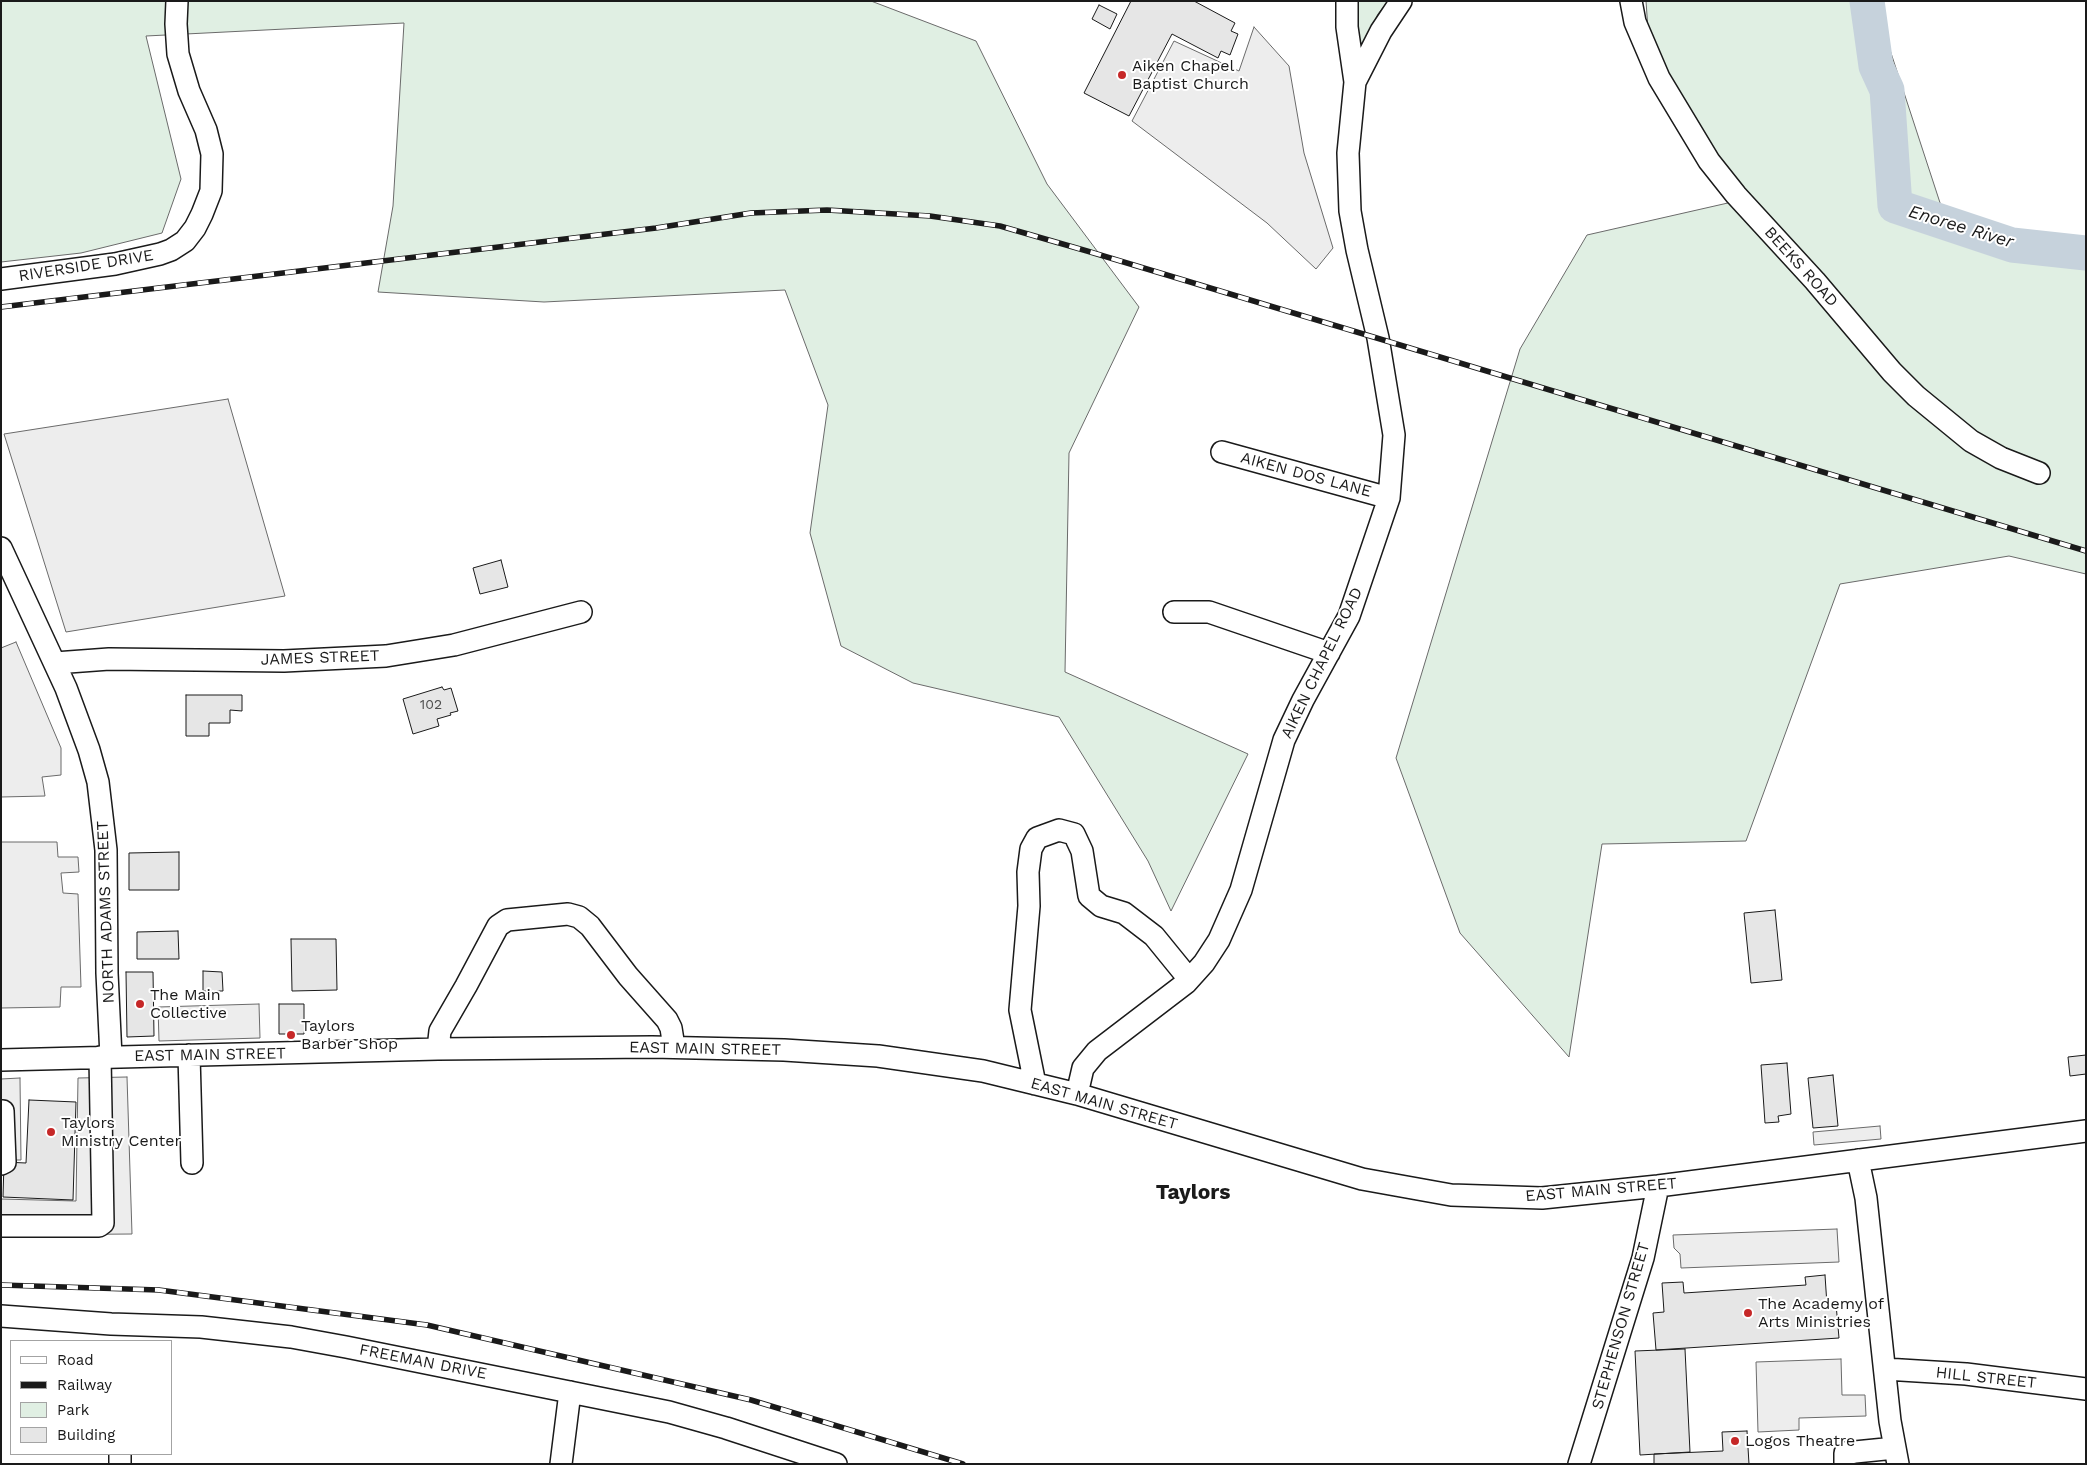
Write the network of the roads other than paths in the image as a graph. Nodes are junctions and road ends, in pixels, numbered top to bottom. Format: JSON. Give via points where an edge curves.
{"nodes":[{"id":1,"x":177,"y":1,"type":"edge"},
{"id":2,"x":1347,"y":1,"type":"edge"},
{"id":3,"x":1400,"y":1,"type":"edge"},
{"id":4,"x":1631,"y":1,"type":"edge"},
{"id":5,"x":1355,"y":82,"type":"junction"},
{"id":6,"x":1,"y":279,"type":"edge"},
{"id":7,"x":1222,"y":452,"type":"dead end"},
{"id":8,"x":2039,"y":473,"type":"dead end"},
{"id":9,"x":1390,"y":498,"type":"junction"},
{"id":10,"x":1,"y":548,"type":"edge"},
{"id":11,"x":581,"y":612,"type":"dead end"},
{"id":12,"x":1174,"y":612,"type":"dead end"},
{"id":13,"x":1329,"y":653,"type":"junction"},
{"id":14,"x":55,"y":663,"type":"junction"},
{"id":15,"x":1189,"y":979,"type":"junction"},
{"id":16,"x":674,"y":1047,"type":"junction"},
{"id":17,"x":438,"y":1049,"type":"junction"},
{"id":18,"x":189,"y":1055,"type":"junction"},
{"id":19,"x":106,"y":1057,"type":"junction"},
{"id":20,"x":1,"y":1060,"type":"edge"},
{"id":21,"x":1035,"y":1084,"type":"junction"},
{"id":22,"x":1077,"y":1094,"type":"junction"},
{"id":23,"x":1,"y":1111,"type":"edge"},
{"id":24,"x":2086,"y":1130,"type":"edge"},
{"id":25,"x":1858,"y":1160,"type":"junction"},
{"id":26,"x":192,"y":1163,"type":"dead end"},
{"id":27,"x":1,"y":1164,"type":"edge"},
{"id":28,"x":1658,"y":1186,"type":"junction"},
{"id":29,"x":1,"y":1226,"type":"edge"},
{"id":30,"x":1,"y":1316,"type":"edge"},
{"id":31,"x":111,"y":1333,"type":"edge"},
{"id":32,"x":1885,"y":1368,"type":"junction"},
{"id":33,"x":2086,"y":1389,"type":"edge"},
{"id":34,"x":570,"y":1392,"type":"junction"},
{"id":35,"x":1896,"y":1456,"type":"edge"},
{"id":36,"x":561,"y":1464,"type":"edge"},
{"id":37,"x":836,"y":1464,"type":"edge"},
{"id":38,"x":1579,"y":1464,"type":"edge"},
{"id":39,"x":1845,"y":1464,"type":"edge"}],
"edges":[{"from":1,"to":6,"type":"street","name":"RIVERSIDE DRIVE","via":[[178,54],[212,154],[211,191],[195,228],[185,241],[160,254],[115,264]]},
{"from":2,"to":5,"type":"street","via":[[1347,27]]},
{"from":3,"to":5,"type":"street","name":"AIKEN CHAPEL ROAD"},
{"from":4,"to":8,"type":"street","name":"BEEKS ROAD","via":[[1635,22],[1659,78],[1709,161],[1736,195],[1916,396],[1970,441]]},
{"from":5,"to":9,"type":"street","name":"AIKEN CHAPEL ROAD","via":[[1348,153],[1350,202],[1394,435]]},
{"from":7,"to":9,"type":"street","name":"AIKEN DOS LANE"},
{"from":9,"to":13,"type":"street","name":"AIKEN CHAPEL ROAD","via":[[1349,616]]},
{"from":10,"to":14,"type":"street","name":"NORTH ADAMS STREET"},
{"from":11,"to":14,"type":"street","name":"JAMES STREET","via":[[454,645],[386,656],[284,661],[110,659]]},
{"from":12,"to":13,"type":"street","via":[[1209,612]]},
{"from":13,"to":15,"type":"street","name":"AIKEN CHAPEL ROAD","via":[[1284,740],[1229,919],[1209,956]]},
{"from":14,"to":19,"type":"street","name":"NORTH ADAMS STREET","via":[[98,782],[106,850]]},
{"from":15,"to":21,"type":"street","via":[[1154,936],[1124,913],[1101,906],[1089,896],[1082,850],[1074,834],[1059,830],[1037,838],[1031,849],[1028,872],[1029,906],[1020,1010]]},
{"from":15,"to":22,"type":"street","name":"AIKEN CHAPEL ROAD","via":[[1096,1051],[1083,1068]]},
{"from":16,"to":17,"type":"street","name":"EAST MAIN STREET"},
{"from":16,"to":17,"type":"street","via":[[667,1020],[590,926],[579,917],[568,914],[507,920],[498,926],[440,1031]]},
{"from":16,"to":21,"type":"street","name":"EAST MAIN STREET","via":[[886,1056],[983,1071]]},
{"from":17,"to":18,"type":"street","name":"EAST MAIN STREET"},
{"from":18,"to":19,"type":"street","name":"EAST MAIN STREET"},
{"from":18,"to":26,"type":"street"},
{"from":19,"to":20,"type":"street","name":"EAST MAIN STREET"},
{"from":19,"to":29,"type":"street","name":"NORTH ADAMS STREET","via":[[103,1223],[99,1226]]},
{"from":21,"to":22,"type":"street","name":"EAST MAIN STREET"},
{"from":22,"to":28,"type":"street","name":"EAST MAIN STREET","via":[[1362,1179],[1442,1193],[1542,1198]]},
{"from":23,"to":27,"type":"street","via":[[4,1162]]},
{"from":24,"to":25,"type":"street","name":"EAST MAIN STREET"},
{"from":25,"to":28,"type":"street","name":"EAST MAIN STREET"},
{"from":25,"to":32,"type":"street","via":[[1866,1198]]},
{"from":28,"to":38,"type":"street","name":"STEPHENSON STREET","via":[[1643,1258]]},
{"from":30,"to":31,"type":"street","name":"FREEMAN DRIVE"},
{"from":31,"to":34,"type":"street","name":"FREEMAN DRIVE","via":[[201,1327],[291,1337]]},
{"from":32,"to":33,"type":"street","name":"HILL STREET"},
{"from":32,"to":35,"type":"street"},
{"from":34,"to":36,"type":"street"},
{"from":34,"to":37,"type":"street","name":"FREEMAN DRIVE","via":[[669,1412]]},
{"from":35,"to":39,"type":"street","via":[[1845,1453]]}]}
